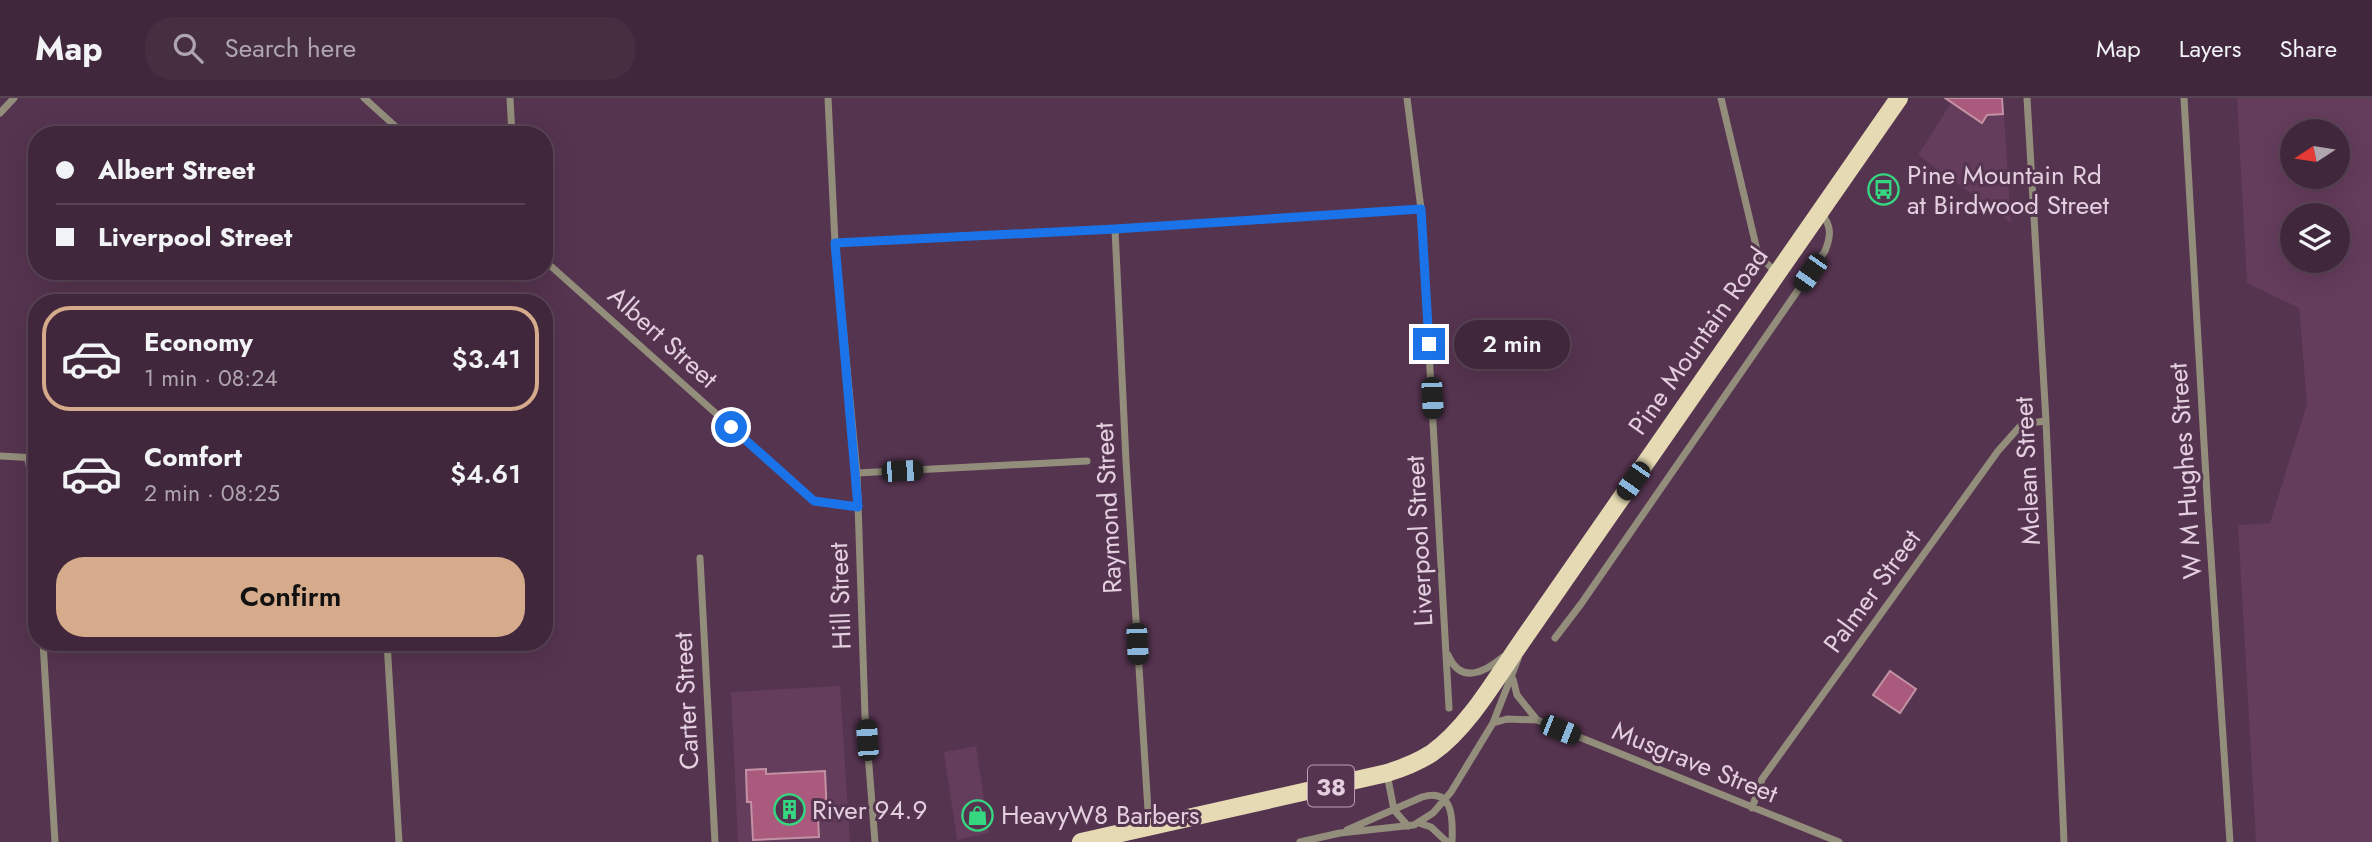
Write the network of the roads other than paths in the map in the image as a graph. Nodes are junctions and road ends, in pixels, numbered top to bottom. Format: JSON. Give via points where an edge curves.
{"nodes":[{"id":1,"x":14,"y":98,"type":"edge"},
{"id":2,"x":364,"y":98,"type":"edge"},
{"id":3,"x":510,"y":98,"type":"edge"},
{"id":4,"x":828,"y":98,"type":"edge"},
{"id":5,"x":1407,"y":98,"type":"edge"},
{"id":6,"x":1721,"y":98,"type":"edge"},
{"id":7,"x":1899,"y":98,"type":"edge"},
{"id":8,"x":2026,"y":98,"type":"edge"},
{"id":9,"x":2184,"y":98,"type":"edge"},
{"id":10,"x":0,"y":113,"type":"edge"},
{"id":11,"x":395,"y":126,"type":"edge"},
{"id":12,"x":512,"y":126,"type":"edge"},
{"id":13,"x":1421,"y":209,"type":"junction"},
{"id":14,"x":1819,"y":212,"type":"junction"},
{"id":15,"x":1115,"y":229,"type":"junction"},
{"id":16,"x":835,"y":243,"type":"junction"},
{"id":17,"x":553,"y":268,"type":"edge"},
{"id":18,"x":1776,"y":273,"type":"junction"},
{"id":19,"x":2046,"y":421,"type":"junction"},
{"id":20,"x":0,"y":456,"type":"edge"},
{"id":21,"x":28,"y":458,"type":"edge"},
{"id":22,"x":1087,"y":461,"type":"dead end"},
{"id":23,"x":857,"y":473,"type":"junction"},
{"id":24,"x":858,"y":507,"type":"junction"},
{"id":25,"x":700,"y":558,"type":"dead end"},
{"id":26,"x":1524,"y":638,"type":"junction"},
{"id":27,"x":1555,"y":638,"type":"dead end"},
{"id":28,"x":1446,"y":648,"type":"junction"},
{"id":29,"x":44,"y":651,"type":"edge"},
{"id":30,"x":388,"y":651,"type":"edge"},
{"id":31,"x":1512,"y":675,"type":"junction"},
{"id":32,"x":1448,"y":708,"type":"dead end"},
{"id":33,"x":1536,"y":720,"type":"junction"},
{"id":34,"x":1493,"y":723,"type":"junction"},
{"id":35,"x":1387,"y":773,"type":"junction"},
{"id":36,"x":1444,"y":800,"type":"junction"},
{"id":37,"x":1752,"y":808,"type":"junction"},
{"id":38,"x":1394,"y":810,"type":"junction"},
{"id":39,"x":1419,"y":823,"type":"junction"},
{"id":40,"x":1408,"y":826,"type":"junction"},
{"id":41,"x":1149,"y":827,"type":"junction"},
{"id":42,"x":1340,"y":833,"type":"junction"},
{"id":43,"x":55,"y":842,"type":"edge"},
{"id":44,"x":399,"y":842,"type":"edge"},
{"id":45,"x":715,"y":842,"type":"edge"},
{"id":46,"x":875,"y":842,"type":"edge"},
{"id":47,"x":1082,"y":842,"type":"edge"},
{"id":48,"x":1300,"y":842,"type":"edge"},
{"id":49,"x":1450,"y":842,"type":"edge"},
{"id":50,"x":1839,"y":842,"type":"edge"},
{"id":51,"x":2064,"y":842,"type":"edge"},
{"id":52,"x":2231,"y":842,"type":"edge"}],
"edges":[{"from":1,"to":10,"type":"street"},
{"from":2,"to":11,"type":"street"},
{"from":3,"to":12,"type":"street"},
{"from":4,"to":16,"type":"street","name":"Hill Street"},
{"from":5,"to":13,"type":"street","name":"Liverpool Street"},
{"from":6,"to":18,"type":"street","via":[[1757,250]]},
{"from":7,"to":14,"type":"main road","name":"Pine Mountain Road","number":"38"},
{"from":8,"to":19,"type":"street","name":"Mclean Street"},
{"from":9,"to":52,"type":"street","name":"W M Hughes Street"},
{"from":13,"to":15,"type":"street"},
{"from":13,"to":28,"type":"street","name":"Liverpool Street"},
{"from":14,"to":18,"type":"main road","name":"Pine Mountain Road","number":"38"},
{"from":14,"to":27,"type":"street","name":"Pine Mountain Road","via":[[1831,230],[1825,251]]},
{"from":15,"to":16,"type":"street"},
{"from":15,"to":41,"type":"street","name":"Raymond Street"},
{"from":16,"to":23,"type":"street","name":"Hill Street"},
{"from":17,"to":24,"type":"street","name":"Albert Street","via":[[814,501]]},
{"from":18,"to":26,"type":"main road","name":"Pine Mountain Road","number":"38"},
{"from":19,"to":37,"type":"street","name":"Palmer Street","via":[[2022,424],[1998,451],[1762,779]]},
{"from":19,"to":51,"type":"street","name":"Mclean Street"},
{"from":20,"to":21,"type":"street"},
{"from":22,"to":23,"type":"street"},
{"from":23,"to":24,"type":"street","name":"Hill Street"},
{"from":24,"to":46,"type":"street","name":"Hill Street","via":[[865,715]]},
{"from":25,"to":45,"type":"street","name":"Carter Street"},
{"from":26,"to":28,"type":"street","name":"Liverpool Street","via":[[1491,667],[1477,673],[1457,668]]},
{"from":26,"to":31,"type":"street","name":"Pine Mountain Road"},
{"from":26,"to":35,"type":"main road","name":"Pine Mountain Road","number":"38","via":[[1443,743],[1426,757]]},
{"from":28,"to":32,"type":"street","name":"Liverpool Street"},
{"from":29,"to":43,"type":"street"},
{"from":30,"to":44,"type":"street"},
{"from":31,"to":33,"type":"street","via":[[1517,695]]},
{"from":31,"to":34,"type":"street","name":"Pine Mountain Road"},
{"from":33,"to":34,"type":"street","name":"Musgrave Street"},
{"from":33,"to":37,"type":"street","name":"Musgrave Street"},
{"from":34,"to":36,"type":"street","name":"Pine Mountain Road"},
{"from":35,"to":38,"type":"street"},
{"from":35,"to":41,"type":"main road","name":"Pine Mountain Road","number":"38"},
{"from":36,"to":38,"type":"street","name":"Pine Mountain Road","via":[[1428,795]]},
{"from":36,"to":39,"type":"street","name":"Pine Mountain Road"},
{"from":36,"to":49,"type":"street","via":[[1452,812]]},
{"from":37,"to":50,"type":"street","name":"Musgrave Street"},
{"from":38,"to":40,"type":"street"},
{"from":38,"to":42,"type":"street","name":"Pine Mountain Road"},
{"from":39,"to":40,"type":"street","name":"Pine Mountain Road"},
{"from":39,"to":49,"type":"street"},
{"from":40,"to":42,"type":"street","name":"Pine Mountain Road"},
{"from":41,"to":47,"type":"main road","name":"Pine Mountain Road","number":"38"},
{"from":42,"to":48,"type":"street","name":"Pine Mountain Road"}]}
